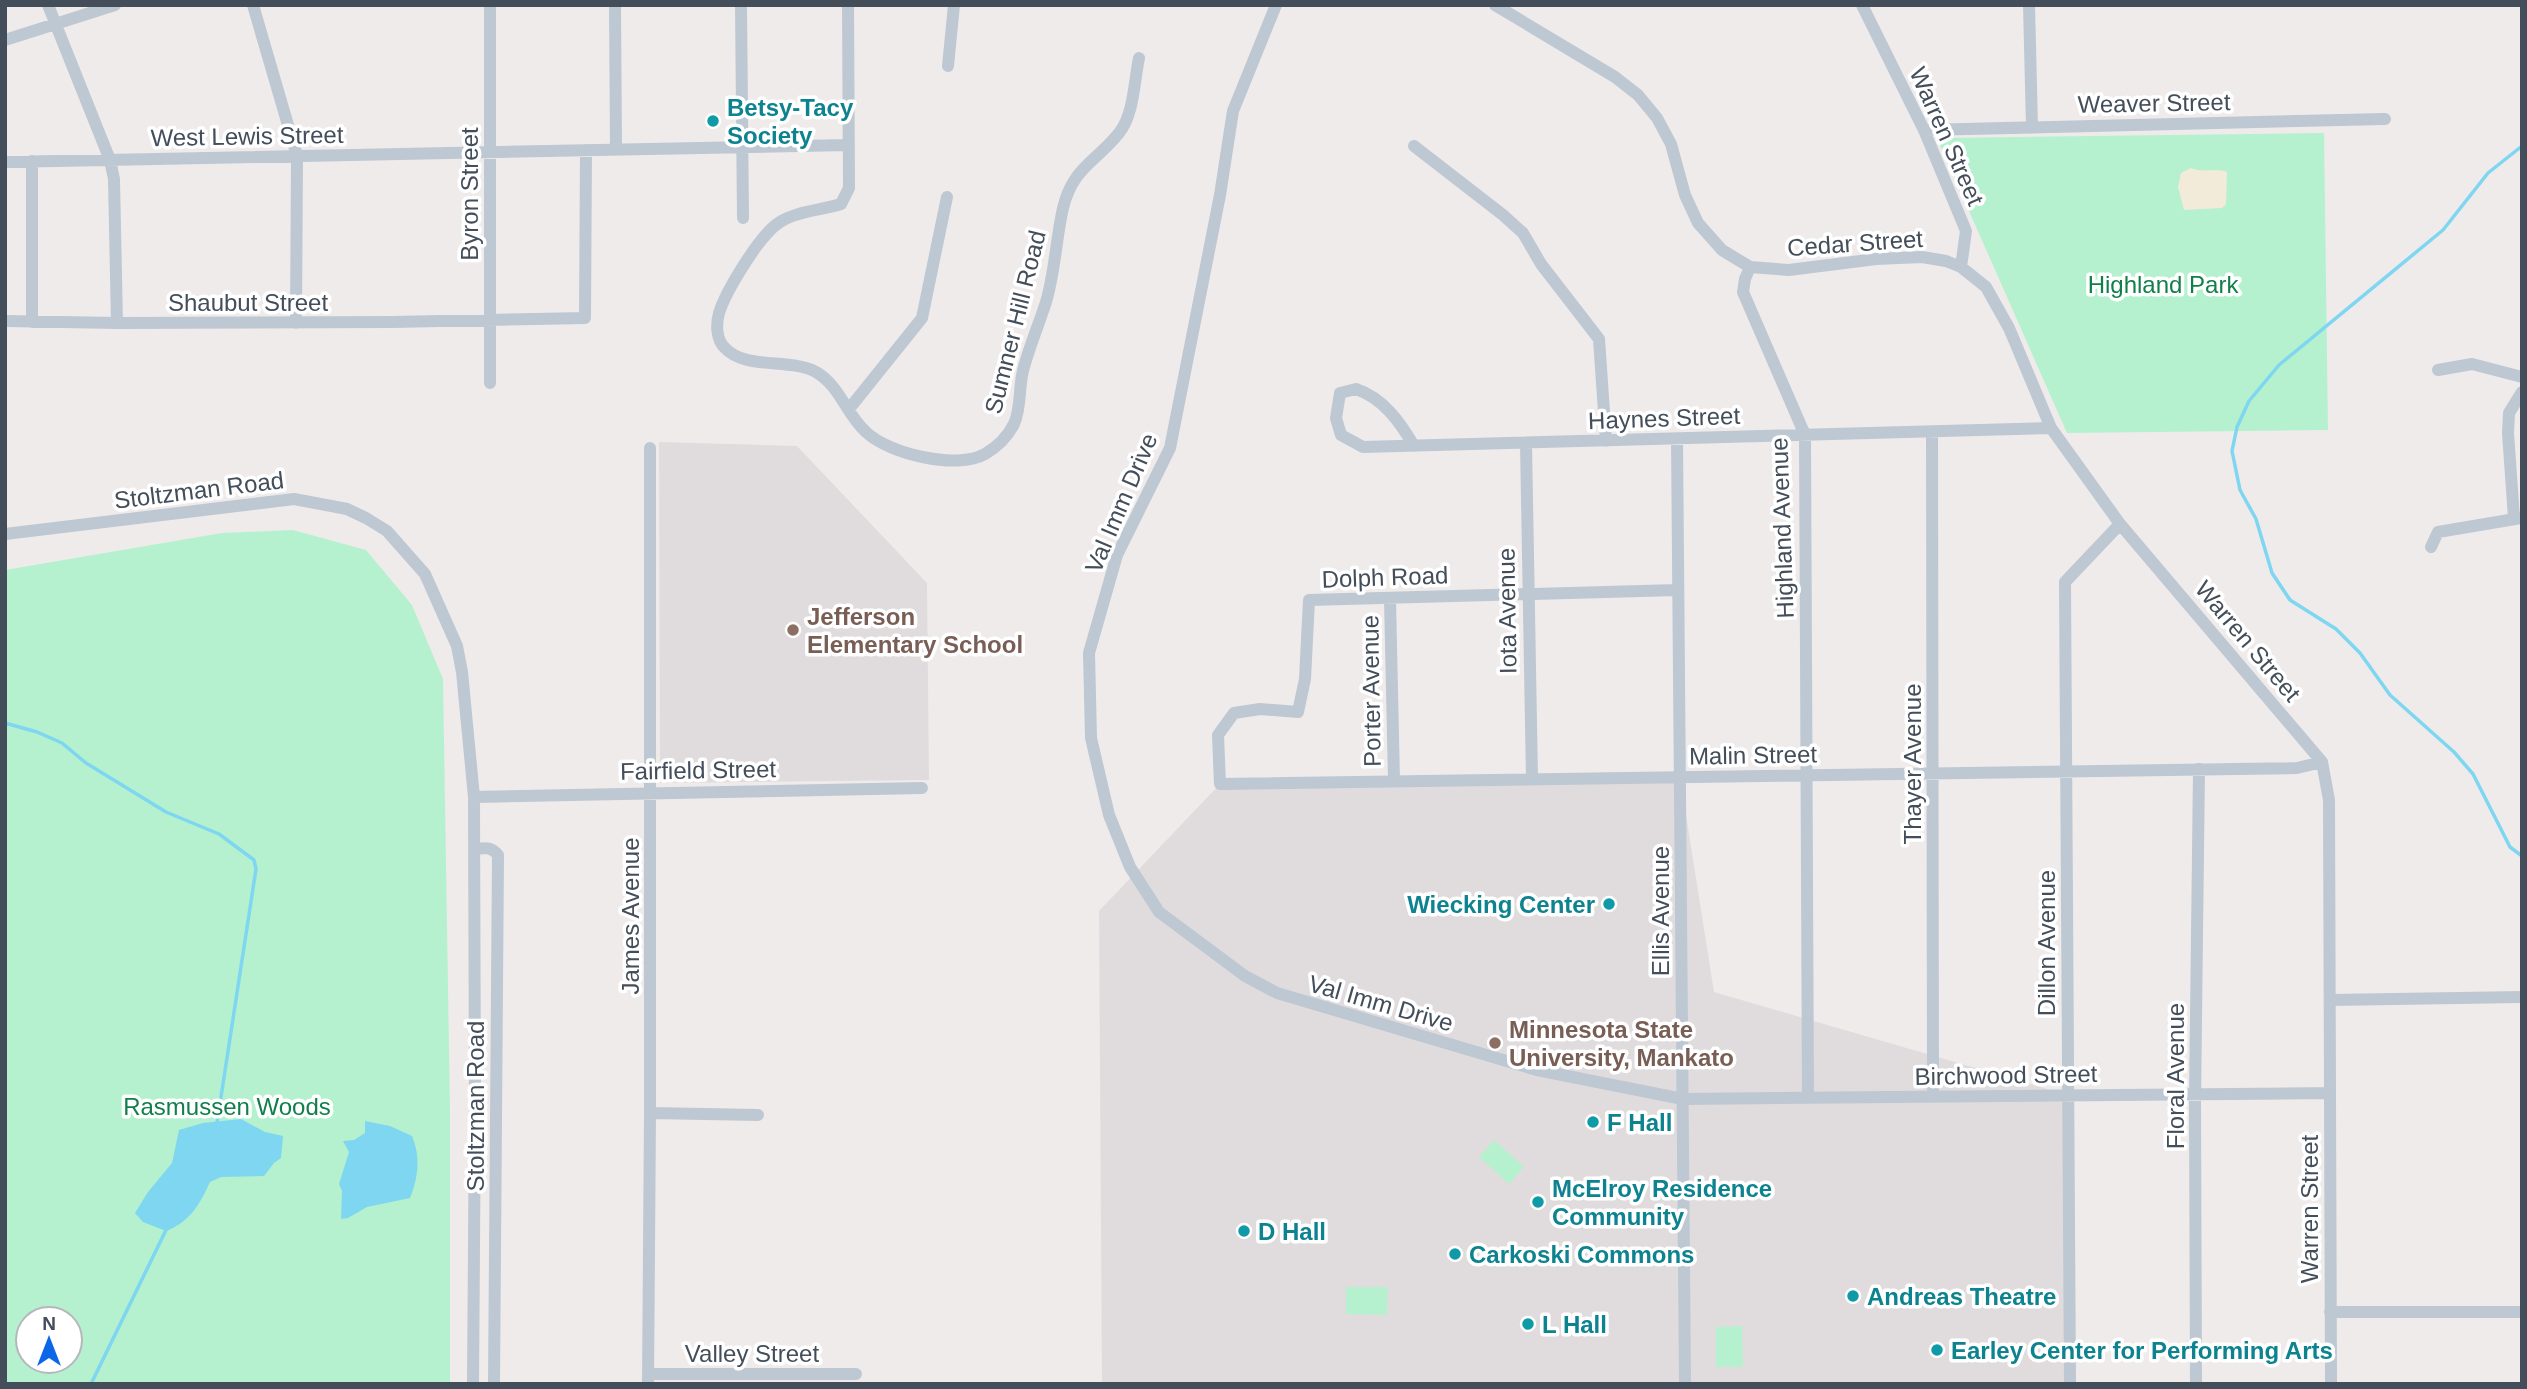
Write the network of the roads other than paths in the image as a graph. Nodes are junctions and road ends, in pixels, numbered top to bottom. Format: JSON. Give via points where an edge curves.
{"nodes":[{"id":1,"x":48,"y":5,"type":"edge"},
{"id":2,"x":115,"y":5,"type":"edge"},
{"id":3,"x":253,"y":5,"type":"edge"},
{"id":4,"x":490,"y":5,"type":"edge"},
{"id":5,"x":615,"y":5,"type":"edge"},
{"id":6,"x":741,"y":5,"type":"edge"},
{"id":7,"x":848,"y":5,"type":"edge"},
{"id":8,"x":954,"y":5,"type":"edge"},
{"id":9,"x":1276,"y":5,"type":"edge"},
{"id":10,"x":1494,"y":5,"type":"edge"},
{"id":11,"x":1862,"y":5,"type":"edge"},
{"id":12,"x":2029,"y":5,"type":"edge"},
{"id":13,"x":55,"y":25,"type":"junction"},
{"id":14,"x":5,"y":40,"type":"edge"},
{"id":15,"x":1139,"y":58,"type":"dead end"},
{"id":16,"x":948,"y":66,"type":"dead end"},
{"id":17,"x":2385,"y":119,"type":"dead end"},
{"id":18,"x":2032,"y":127,"type":"junction"},
{"id":19,"x":1924,"y":130,"type":"junction"},
{"id":20,"x":849,"y":145,"type":"junction"},
{"id":21,"x":1414,"y":146,"type":"dead end"},
{"id":22,"x":743,"y":147,"type":"junction"},
{"id":23,"x":616,"y":149,"type":"junction"},
{"id":24,"x":586,"y":150,"type":"junction"},
{"id":25,"x":490,"y":152,"type":"junction"},
{"id":26,"x":297,"y":156,"type":"junction"},
{"id":27,"x":110,"y":160,"type":"junction"},
{"id":28,"x":5,"y":162,"type":"edge"},
{"id":29,"x":32,"y":162,"type":"junction"},
{"id":30,"x":947,"y":198,"type":"dead end"},
{"id":31,"x":743,"y":218,"type":"dead end"},
{"id":32,"x":1750,"y":267,"type":"junction"},
{"id":33,"x":1961,"y":267,"type":"junction"},
{"id":34,"x":5,"y":321,"type":"edge"},
{"id":35,"x":32,"y":322,"type":"junction"},
{"id":36,"x":491,"y":322,"type":"junction"},
{"id":37,"x":117,"y":323,"type":"junction"},
{"id":38,"x":296,"y":323,"type":"junction"},
{"id":39,"x":2438,"y":370,"type":"dead end"},
{"id":40,"x":2522,"y":377,"type":"edge"},
{"id":41,"x":491,"y":383,"type":"dead end"},
{"id":42,"x":2522,"y":392,"type":"edge"},
{"id":43,"x":849,"y":408,"type":"junction"},
{"id":44,"x":2051,"y":428,"type":"junction"},
{"id":45,"x":1932,"y":432,"type":"junction"},
{"id":46,"x":1805,"y":435,"type":"junction"},
{"id":47,"x":1677,"y":439,"type":"junction"},
{"id":48,"x":1606,"y":441,"type":"junction"},
{"id":49,"x":1526,"y":443,"type":"junction"},
{"id":50,"x":1414,"y":446,"type":"junction"},
{"id":51,"x":650,"y":449,"type":"dead end"},
{"id":52,"x":2518,"y":518,"type":"edge"},
{"id":53,"x":2120,"y":524,"type":"junction"},
{"id":54,"x":5,"y":534,"type":"edge"},
{"id":55,"x":2431,"y":547,"type":"dead end"},
{"id":56,"x":1678,"y":590,"type":"junction"},
{"id":57,"x":1527,"y":593,"type":"junction"},
{"id":58,"x":1390,"y":599,"type":"junction"},
{"id":59,"x":1218,"y":747,"type":"joint"},
{"id":60,"x":2322,"y":762,"type":"junction"},
{"id":61,"x":2199,"y":769,"type":"junction"},
{"id":62,"x":2066,"y":771,"type":"junction"},
{"id":63,"x":1933,"y":773,"type":"junction"},
{"id":64,"x":1807,"y":775,"type":"junction"},
{"id":65,"x":1680,"y":777,"type":"junction"},
{"id":66,"x":1532,"y":779,"type":"junction"},
{"id":67,"x":1394,"y":781,"type":"junction"},
{"id":68,"x":922,"y":788,"type":"dead end"},
{"id":69,"x":651,"y":792,"type":"junction"},
{"id":70,"x":474,"y":797,"type":"junction"},
{"id":71,"x":475,"y":849,"type":"junction"},
{"id":72,"x":2522,"y":997,"type":"edge"},
{"id":73,"x":2330,"y":1000,"type":"junction"},
{"id":74,"x":2330,"y":1093,"type":"junction"},
{"id":75,"x":2195,"y":1094,"type":"junction"},
{"id":76,"x":2068,"y":1096,"type":"junction"},
{"id":77,"x":1933,"y":1097,"type":"junction"},
{"id":78,"x":1808,"y":1098,"type":"junction"},
{"id":79,"x":1683,"y":1099,"type":"junction"},
{"id":80,"x":650,"y":1114,"type":"junction"},
{"id":81,"x":758,"y":1115,"type":"dead end"},
{"id":82,"x":2330,"y":1312,"type":"junction"},
{"id":83,"x":2522,"y":1312,"type":"edge"},
{"id":84,"x":856,"y":1374,"type":"dead end"},
{"id":85,"x":648,"y":1379,"type":"edge"},
{"id":86,"x":811,"y":1379,"type":"edge"},
{"id":87,"x":473,"y":1384,"type":"edge"},
{"id":88,"x":494,"y":1384,"type":"edge"},
{"id":89,"x":1685,"y":1384,"type":"edge"},
{"id":90,"x":2070,"y":1384,"type":"edge"},
{"id":91,"x":2196,"y":1384,"type":"edge"},
{"id":92,"x":2331,"y":1384,"type":"edge"}],
"edges":[{"from":1,"to":13,"type":"street"},
{"from":2,"to":13,"type":"street"},
{"from":3,"to":26,"type":"street"},
{"from":4,"to":25,"type":"street","name":"Byron Street"},
{"from":5,"to":23,"type":"street"},
{"from":6,"to":22,"type":"street"},
{"from":7,"to":20,"type":"street"},
{"from":8,"to":16,"type":"street"},
{"from":9,"to":79,"type":"street","name":"Val Imm Drive","via":[[1233,111],[1170,448],[1117,555],[1089,653],[1091,738],[1109,815],[1130,867],[1159,912],[1245,976],[1277,993],[1537,1070]]},
{"from":10,"to":32,"type":"street","via":[[1639,95],[1671,145],[1698,223],[1723,250]]},
{"from":11,"to":19,"type":"street","name":"Warren Street"},
{"from":12,"to":18,"type":"street"},
{"from":13,"to":14,"type":"street"},
{"from":13,"to":27,"type":"street"},
{"from":15,"to":43,"type":"street","name":"Sumner Hill Road","via":[[1127,119],[1082,169],[1063,206],[1046,300],[1023,368],[1014,424],[1006,436],[971,460],[943,460],[876,441]]},
{"from":17,"to":18,"type":"street","name":"Weaver Street"},
{"from":18,"to":19,"type":"street","name":"Weaver Street"},
{"from":19,"to":33,"type":"street","name":"Warren Street","via":[[1966,231]]},
{"from":20,"to":22,"type":"street","name":"West Lewis Street"},
{"from":20,"to":43,"type":"street","name":"Sumner Hill Road","via":[[849,188],[841,204],[795,216],[769,231],[736,281],[719,313],[717,328],[724,348],[733,354],[814,371]]},
{"from":21,"to":48,"type":"street","via":[[1522,233],[1599,339]]},
{"from":22,"to":23,"type":"street","name":"West Lewis Street"},
{"from":22,"to":31,"type":"street"},
{"from":23,"to":24,"type":"street","name":"West Lewis Street"},
{"from":24,"to":25,"type":"street","name":"West Lewis Street"},
{"from":24,"to":36,"type":"street","name":"Shaubut Street","via":[[585,318]]},
{"from":25,"to":26,"type":"street","name":"West Lewis Street"},
{"from":25,"to":36,"type":"street","name":"Byron Street"},
{"from":26,"to":27,"type":"street","name":"West Lewis Street"},
{"from":26,"to":38,"type":"street"},
{"from":27,"to":29,"type":"street","name":"West Lewis Street"},
{"from":27,"to":37,"type":"street"},
{"from":28,"to":29,"type":"street","name":"West Lewis Street"},
{"from":29,"to":35,"type":"street"},
{"from":30,"to":43,"type":"street","via":[[922,318]]},
{"from":32,"to":33,"type":"street","name":"Cedar Street","via":[[1789,270],[1922,257]]},
{"from":32,"to":46,"type":"street","name":"Highland Avenue","via":[[1743,292]]},
{"from":33,"to":44,"type":"street","name":"Warren Street","via":[[1986,288],[2009,328]]},
{"from":34,"to":35,"type":"street","name":"Shaubut Street"},
{"from":35,"to":37,"type":"street","name":"Shaubut Street"},
{"from":36,"to":38,"type":"street","name":"Shaubut Street"},
{"from":36,"to":41,"type":"street","name":"Byron Street"},
{"from":37,"to":38,"type":"street","name":"Shaubut Street"},
{"from":39,"to":40,"type":"street","via":[[2472,364]]},
{"from":42,"to":52,"type":"street","via":[[2509,413],[2508,433]]},
{"from":44,"to":45,"type":"street","name":"Haynes Street"},
{"from":44,"to":53,"type":"street","name":"Warren Street"},
{"from":45,"to":46,"type":"street","name":"Haynes Street"},
{"from":45,"to":63,"type":"street","name":"Thayer Avenue"},
{"from":46,"to":47,"type":"street","name":"Haynes Street"},
{"from":46,"to":64,"type":"street","name":"Highland Avenue"},
{"from":47,"to":48,"type":"street","name":"Haynes Street"},
{"from":47,"to":56,"type":"street","name":"Ellis Avenue"},
{"from":48,"to":49,"type":"street","name":"Haynes Street"},
{"from":49,"to":50,"type":"street","name":"Haynes Street"},
{"from":49,"to":57,"type":"street","name":"Iota Avenue"},
{"from":50,"to":50,"type":"street","name":"Haynes Street","via":[[1378,400],[1356,389],[1340,393],[1335,418],[1340,435],[1363,447]]},
{"from":51,"to":69,"type":"street","name":"James Avenue"},
{"from":52,"to":55,"type":"street","via":[[2438,532]]},
{"from":53,"to":60,"type":"street","name":"Warren Street"},
{"from":53,"to":62,"type":"street","name":"Dillon Avenue","via":[[2065,582]]},
{"from":54,"to":70,"type":"street","name":"Stoltzman Road","via":[[295,499],[347,509],[366,518],[387,531],[425,574],[457,646]]},
{"from":56,"to":57,"type":"street","name":"Dolph Road"},
{"from":56,"to":65,"type":"street","name":"Ellis Avenue"},
{"from":57,"to":58,"type":"street","name":"Dolph Road"},
{"from":57,"to":66,"type":"street","name":"Iota Avenue"},
{"from":58,"to":59,"type":"street","name":"Dolph Road","via":[[1309,600],[1305,680],[1298,712],[1260,709],[1234,713],[1218,735]]},
{"from":58,"to":67,"type":"street","name":"Porter Avenue"},
{"from":59,"to":67,"type":"street","name":"Malin Street","via":[[1220,783]]},
{"from":60,"to":61,"type":"street","name":"Malin Street","via":[[2297,768]]},
{"from":60,"to":73,"type":"street","name":"Warren Street","via":[[2329,800]]},
{"from":61,"to":62,"type":"street","name":"Malin Street"},
{"from":61,"to":75,"type":"street","name":"Floral Avenue"},
{"from":62,"to":63,"type":"street","name":"Malin Street"},
{"from":62,"to":76,"type":"street","name":"Dillon Avenue"},
{"from":63,"to":64,"type":"street","name":"Malin Street"},
{"from":63,"to":77,"type":"street","name":"Thayer Avenue"},
{"from":64,"to":65,"type":"street","name":"Malin Street"},
{"from":64,"to":78,"type":"street","name":"Highland Avenue"},
{"from":65,"to":66,"type":"street","name":"Malin Street"},
{"from":65,"to":79,"type":"street","name":"Ellis Avenue"},
{"from":66,"to":67,"type":"street","name":"Malin Street"},
{"from":68,"to":69,"type":"street","name":"Fairfield Street"},
{"from":69,"to":70,"type":"street","name":"Fairfield Street"},
{"from":69,"to":80,"type":"street","name":"James Avenue"},
{"from":70,"to":71,"type":"street","name":"Stoltzman Road"},
{"from":71,"to":87,"type":"street","name":"Stoltzman Road"},
{"from":71,"to":88,"type":"street","name":"Stoltzman Road","via":[[493,849],[498,855]]},
{"from":72,"to":73,"type":"street"},
{"from":73,"to":74,"type":"street","name":"Warren Street"},
{"from":74,"to":75,"type":"street","name":"Birchwood Street"},
{"from":74,"to":82,"type":"street","name":"Warren Street"},
{"from":75,"to":76,"type":"street","name":"Birchwood Street"},
{"from":75,"to":91,"type":"street","name":"Floral Avenue"},
{"from":76,"to":77,"type":"street","name":"Birchwood Street"},
{"from":76,"to":90,"type":"street","name":"Dillon Avenue"},
{"from":77,"to":78,"type":"street","name":"Birchwood Street"},
{"from":78,"to":79,"type":"street","name":"Birchwood Street"},
{"from":79,"to":89,"type":"street","name":"Ellis Avenue"},
{"from":80,"to":81,"type":"street"},
{"from":80,"to":85,"type":"street","name":"James Avenue"},
{"from":82,"to":83,"type":"street"},
{"from":82,"to":92,"type":"street","name":"Warren Street"},
{"from":84,"to":86,"type":"street","name":"Valley Street"},
{"from":85,"to":86,"type":"street","name":"Valley Street"}]}
